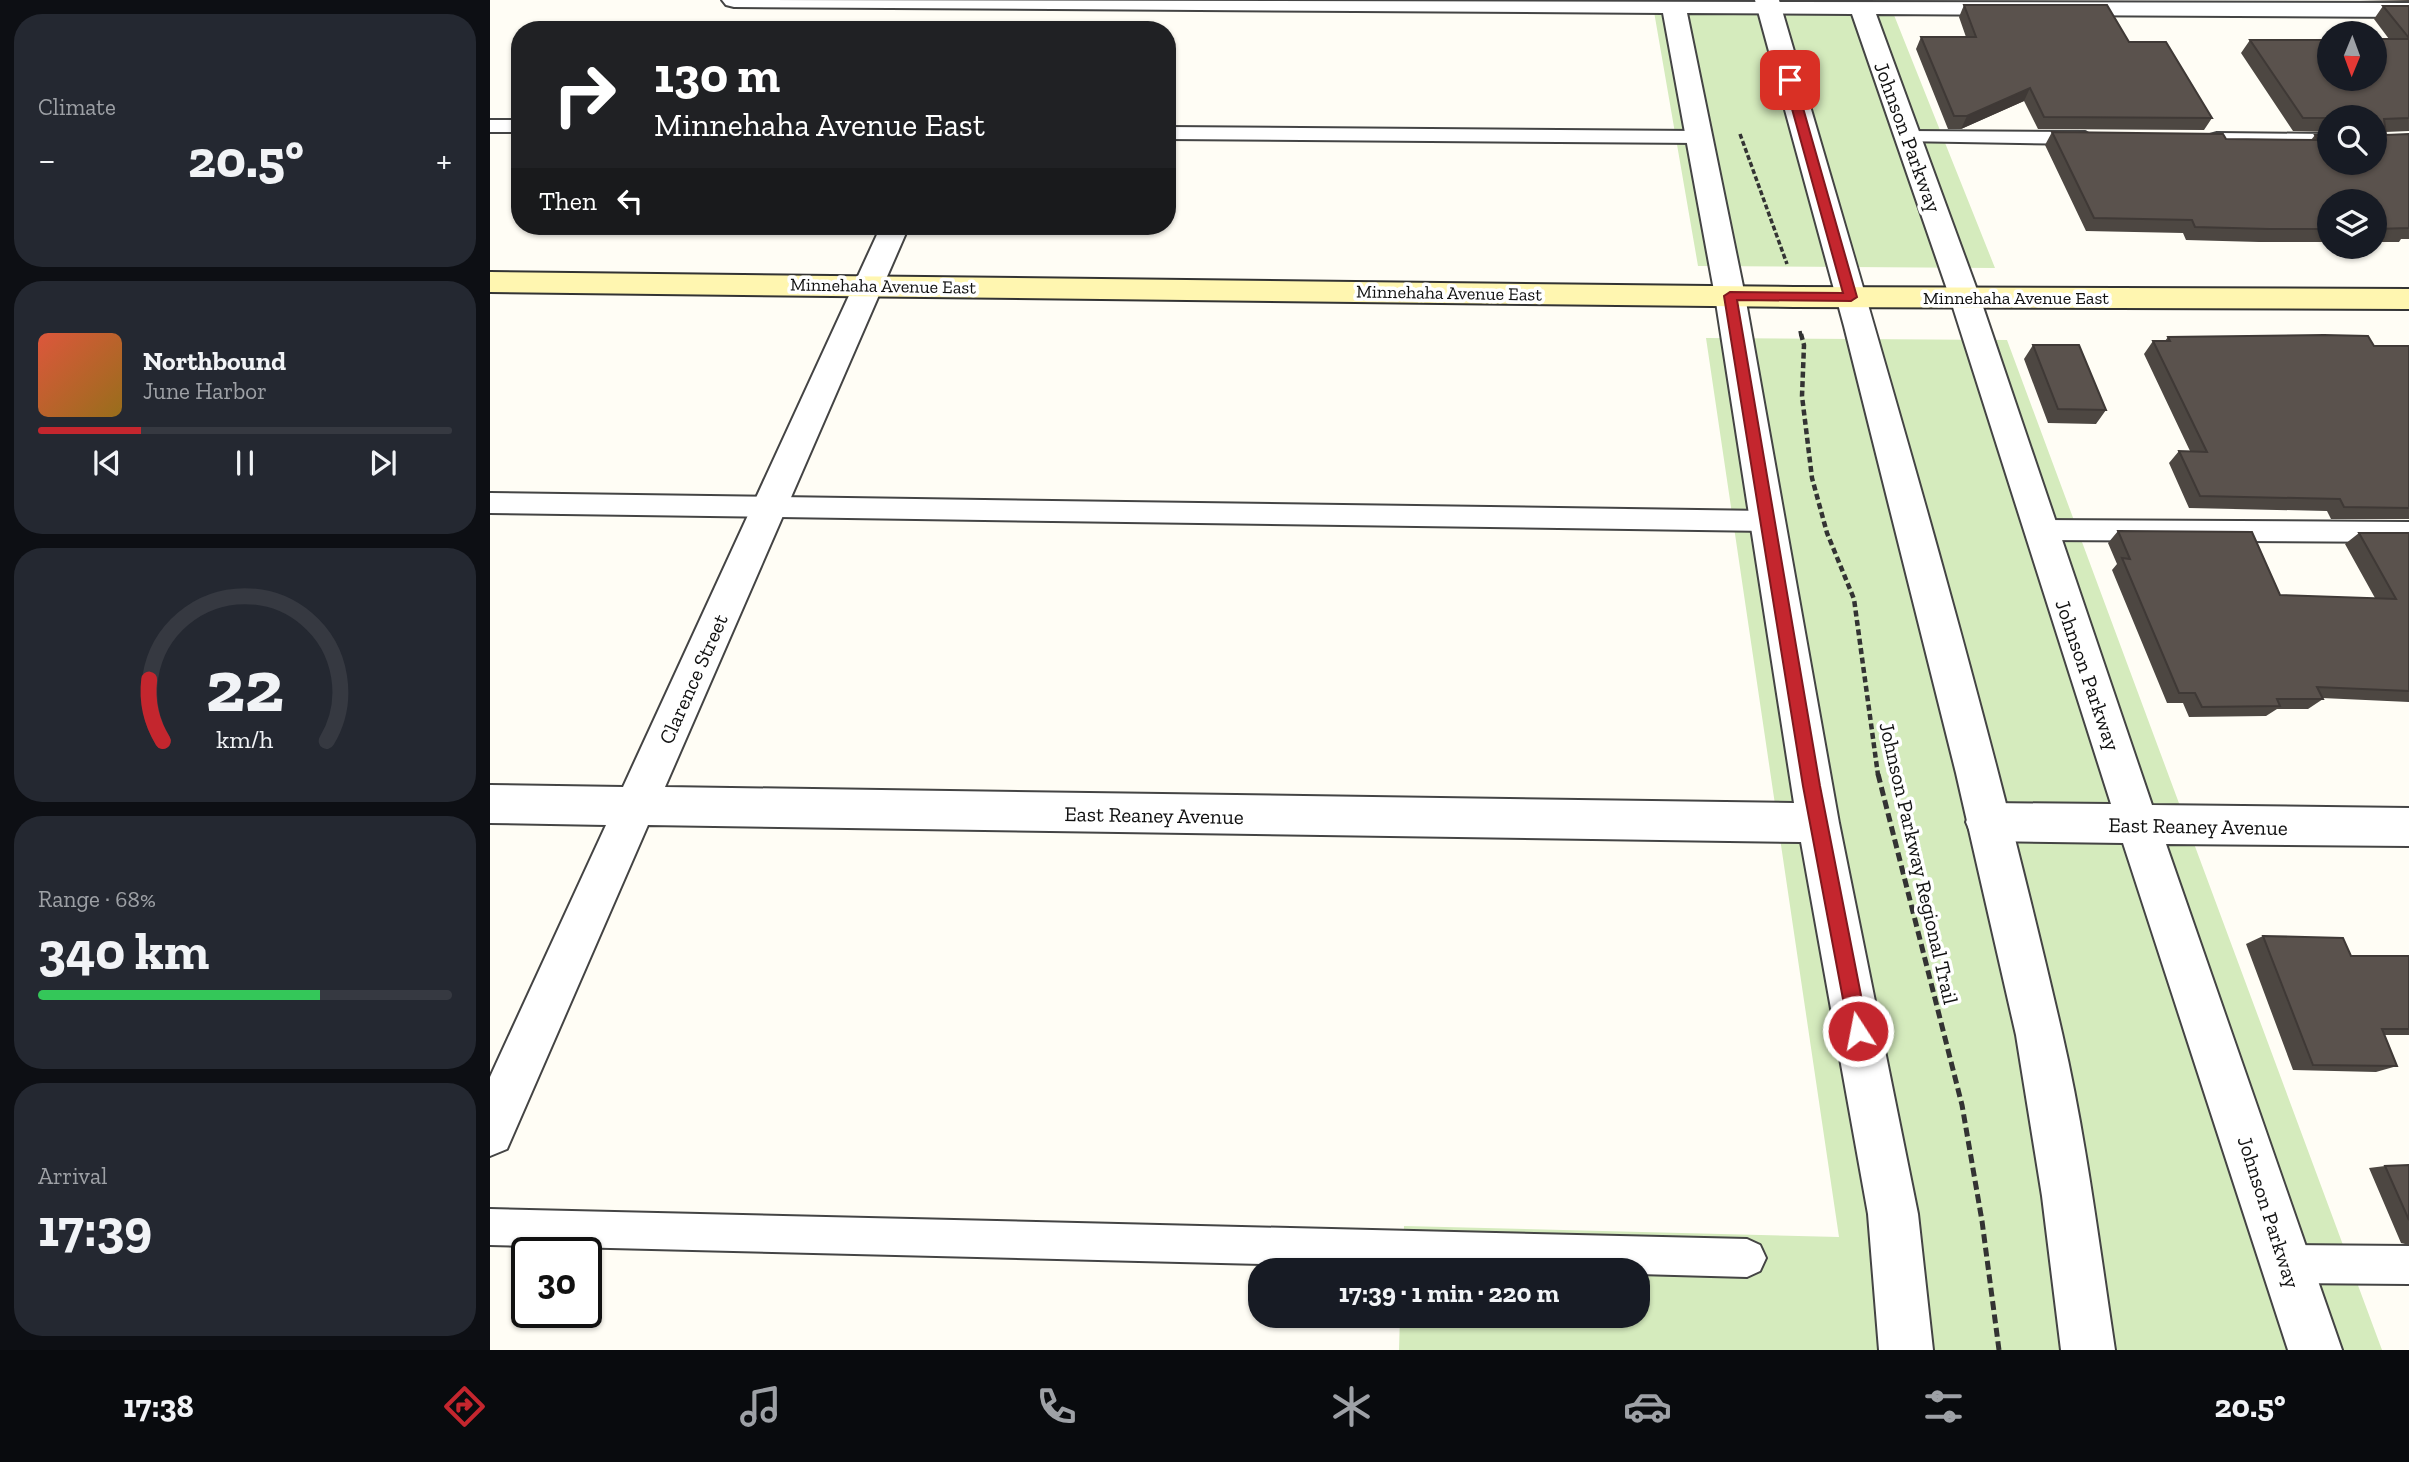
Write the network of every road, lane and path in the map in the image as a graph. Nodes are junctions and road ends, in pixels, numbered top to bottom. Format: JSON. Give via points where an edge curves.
{"nodes":[{"id":1,"x":734,"y":0,"type":"edge"},
{"id":2,"x":993,"y":2,"type":"junction"},
{"id":3,"x":1365,"y":3,"type":"edge"},
{"id":4,"x":1673,"y":3,"type":"edge"},
{"id":5,"x":1767,"y":3,"type":"edge"},
{"id":6,"x":1860,"y":3,"type":"edge"},
{"id":7,"x":2409,"y":10,"type":"edge"},
{"id":8,"x":985,"y":21,"type":"edge"},
{"id":9,"x":490,"y":126,"type":"edge"},
{"id":10,"x":511,"y":127,"type":"edge"},
{"id":11,"x":1738,"y":130,"type":"dead end"},
{"id":12,"x":1176,"y":133,"type":"edge"},
{"id":13,"x":1699,"y":137,"type":"junction"},
{"id":14,"x":1907,"y":137,"type":"junction"},
{"id":15,"x":2111,"y":138,"type":"edge"},
{"id":16,"x":2193,"y":139,"type":"edge"},
{"id":17,"x":2317,"y":140,"type":"edge"},
{"id":18,"x":891,"y":235,"type":"edge"},
{"id":19,"x":1785,"y":251,"type":"dead end"},
{"id":20,"x":490,"y":282,"type":"edge"},
{"id":21,"x":869,"y":286,"type":"junction"},
{"id":22,"x":1730,"y":296,"type":"junction"},
{"id":23,"x":1851,"y":297,"type":"junction"},
{"id":24,"x":1965,"y":298,"type":"junction"},
{"id":25,"x":2409,"y":299,"type":"edge"},
{"id":26,"x":1804,"y":345,"type":"dead end"},
{"id":27,"x":490,"y":503,"type":"edge"},
{"id":28,"x":770,"y":507,"type":"junction"},
{"id":29,"x":1768,"y":521,"type":"junction"},
{"id":30,"x":2039,"y":530,"type":"junction"},
{"id":31,"x":2409,"y":532,"type":"edge"},
{"id":32,"x":490,"y":804,"type":"edge"},
{"id":33,"x":635,"y":808,"type":"junction"},
{"id":34,"x":1987,"y":822,"type":"junction"},
{"id":35,"x":1818,"y":823,"type":"junction"},
{"id":36,"x":2140,"y":826,"type":"junction"},
{"id":37,"x":2409,"y":827,"type":"edge"},
{"id":38,"x":490,"y":1132,"type":"edge"},
{"id":39,"x":490,"y":1227,"type":"edge"},
{"id":40,"x":1747,"y":1258,"type":"dead end"},
{"id":41,"x":2285,"y":1264,"type":"junction"},
{"id":42,"x":2409,"y":1265,"type":"edge"},
{"id":43,"x":1906,"y":1350,"type":"edge"},
{"id":44,"x":1998,"y":1350,"type":"edge"},
{"id":45,"x":2088,"y":1350,"type":"edge"},
{"id":46,"x":2315,"y":1350,"type":"edge"}],
"edges":[{"from":1,"to":2,"type":"street"},
{"from":2,"to":3,"type":"street"},
{"from":2,"to":8,"type":"street"},
{"from":3,"to":4,"type":"street"},
{"from":4,"to":5,"type":"street"},
{"from":4,"to":13,"type":"street"},
{"from":5,"to":6,"type":"street"},
{"from":5,"to":23,"type":"street"},
{"from":6,"to":7,"type":"street"},
{"from":6,"to":14,"type":"street","name":"Johnson Parkway"},
{"from":9,"to":10,"type":"lane"},
{"from":11,"to":19,"type":"path"},
{"from":12,"to":13,"type":"lane"},
{"from":13,"to":22,"type":"street"},
{"from":14,"to":15,"type":"lane"},
{"from":14,"to":24,"type":"street","name":"Johnson Parkway"},
{"from":16,"to":17,"type":"lane"},
{"from":18,"to":21,"type":"street","name":"Clarence Street"},
{"from":20,"to":21,"type":"main road","name":"Minnehaha Avenue East"},
{"from":21,"to":22,"type":"main road","name":"Minnehaha Avenue East"},
{"from":21,"to":28,"type":"street","name":"Clarence Street"},
{"from":22,"to":23,"type":"main road","name":"Minnehaha Avenue East"},
{"from":22,"to":29,"type":"street"},
{"from":23,"to":24,"type":"main road","name":"Minnehaha Avenue East"},
{"from":23,"to":34,"type":"street"},
{"from":24,"to":25,"type":"main road","name":"Minnehaha Avenue East"},
{"from":24,"to":30,"type":"street","name":"Johnson Parkway"},
{"from":26,"to":44,"type":"path","name":"Johnson Parkway Regional Trail","via":[[1802,396],[1812,478],[1827,533],[1854,599],[1875,763],[1962,1105]]},
{"from":27,"to":28,"type":"lane"},
{"from":28,"to":29,"type":"lane"},
{"from":28,"to":33,"type":"street","name":"Clarence Street"},
{"from":29,"to":35,"type":"street"},
{"from":30,"to":31,"type":"lane"},
{"from":30,"to":36,"type":"street","name":"Johnson Parkway"},
{"from":32,"to":33,"type":"street","name":"East Reaney Avenue"},
{"from":33,"to":35,"type":"street","name":"East Reaney Avenue"},
{"from":33,"to":38,"type":"street","name":"Clarence Street"},
{"from":34,"to":36,"type":"street","name":"East Reaney Avenue"},
{"from":34,"to":45,"type":"street","via":[[2039,1034]]},
{"from":35,"to":43,"type":"street","via":[[1894,1214]]},
{"from":36,"to":37,"type":"street","name":"East Reaney Avenue"},
{"from":36,"to":41,"type":"street","name":"Johnson Parkway"},
{"from":39,"to":40,"type":"lane"},
{"from":41,"to":42,"type":"lane"},
{"from":41,"to":46,"type":"street","name":"Johnson Parkway"}]}
